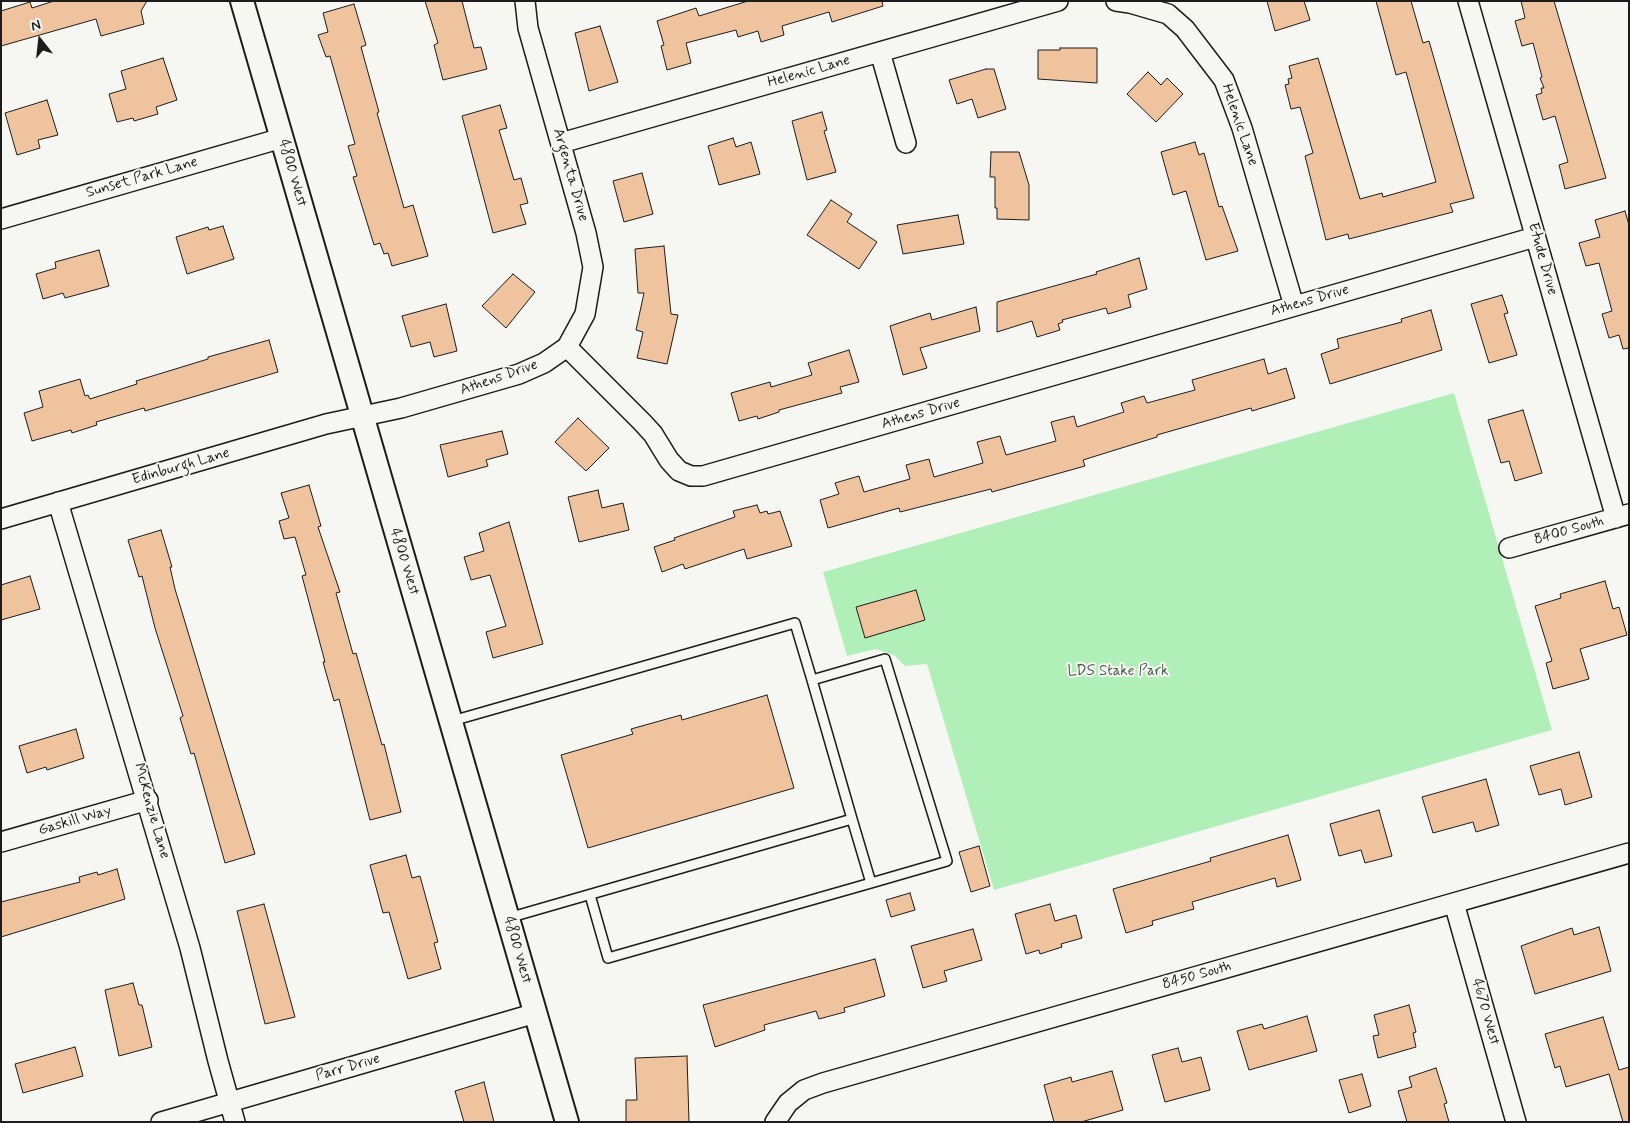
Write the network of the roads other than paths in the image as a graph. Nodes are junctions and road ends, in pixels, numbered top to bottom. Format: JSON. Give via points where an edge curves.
{"nodes":[{"id":1,"x":242,"y":1,"type":"edge"},
{"id":2,"x":525,"y":1,"type":"edge"},
{"id":3,"x":1058,"y":1,"type":"edge"},
{"id":4,"x":1116,"y":1,"type":"edge"},
{"id":5,"x":1468,"y":1,"type":"edge"},
{"id":6,"x":880,"y":52,"type":"junction"},
{"id":7,"x":282,"y":138,"type":"junction"},
{"id":8,"x":561,"y":143,"type":"junction"},
{"id":9,"x":906,"y":143,"type":"dead end"},
{"id":10,"x":1,"y":219,"type":"edge"},
{"id":11,"x":1535,"y":237,"type":"junction"},
{"id":12,"x":1294,"y":306,"type":"junction"},
{"id":13,"x":567,"y":347,"type":"junction"},
{"id":14,"x":361,"y":417,"type":"junction"},
{"id":15,"x":58,"y":502,"type":"junction"},
{"id":16,"x":1622,"y":516,"type":"edge"},
{"id":17,"x":1,"y":519,"type":"edge"},
{"id":18,"x":1509,"y":548,"type":"dead end"},
{"id":19,"x":812,"y":680,"type":"junction"},
{"id":20,"x":452,"y":721,"type":"junction"},
{"id":21,"x":148,"y":800,"type":"junction"},
{"id":22,"x":852,"y":819,"type":"junction"},
{"id":23,"x":1,"y":842,"type":"edge"},
{"id":24,"x":1629,"y":853,"type":"edge"},
{"id":25,"x":871,"y":882,"type":"junction"},
{"id":26,"x":590,"y":895,"type":"junction"},
{"id":27,"x":1454,"y":903,"type":"junction"},
{"id":28,"x":508,"y":918,"type":"junction"},
{"id":29,"x":536,"y":1013,"type":"junction"},
{"id":30,"x":229,"y":1102,"type":"junction"},
{"id":31,"x":775,"y":1120,"type":"edge"},
{"id":32,"x":161,"y":1122,"type":"edge"},
{"id":33,"x":235,"y":1122,"type":"edge"},
{"id":34,"x":567,"y":1122,"type":"edge"},
{"id":35,"x":1516,"y":1122,"type":"edge"}],
"edges":[{"from":1,"to":7,"type":"street","name":"4800 West"},
{"from":2,"to":8,"type":"street","name":"Argenta Drive","via":[[528,28]]},
{"from":3,"to":6,"type":"street","name":"Helenic Lane"},
{"from":4,"to":12,"type":"street","name":"Helenic Lane","via":[[1168,14],[1185,29],[1224,80],[1242,128]]},
{"from":5,"to":11,"type":"street","name":"Etude Drive"},
{"from":6,"to":8,"type":"street","name":"Helenic Lane"},
{"from":6,"to":9,"type":"street"},
{"from":7,"to":10,"type":"street","name":"Sunset Park Lane"},
{"from":7,"to":14,"type":"street","name":"4800 West"},
{"from":8,"to":13,"type":"street","name":"Argenta Drive","via":[[592,266],[585,314]]},
{"from":11,"to":12,"type":"street","name":"Athens Drive"},
{"from":11,"to":16,"type":"street","name":"Etude Drive"},
{"from":12,"to":13,"type":"street","name":"Athens Drive","via":[[703,476],[679,471],[642,422]]},
{"from":13,"to":14,"type":"street","name":"Athens Drive","via":[[544,363],[519,374]]},
{"from":14,"to":15,"type":"street","name":"Edinburgh Lane","via":[[326,424]]},
{"from":14,"to":20,"type":"street","name":"4800 West"},
{"from":15,"to":17,"type":"street","name":"Edinburgh Lane"},
{"from":15,"to":21,"type":"street","name":"McKenzie Lane"},
{"from":16,"to":18,"type":"street","name":"8400 South"},
{"from":19,"to":20,"type":"lane","via":[[794,624]]},
{"from":19,"to":22,"type":"lane"},
{"from":19,"to":25,"type":"lane","via":[[885,659],[947,861]]},
{"from":20,"to":28,"type":"street","name":"4800 West"},
{"from":21,"to":23,"type":"street","name":"Gaskill Way"},
{"from":21,"to":30,"type":"street","name":"McKenzie Lane"},
{"from":22,"to":25,"type":"lane"},
{"from":22,"to":26,"type":"lane"},
{"from":24,"to":27,"type":"street","name":"8450 South"},
{"from":25,"to":26,"type":"lane","via":[[608,958]]},
{"from":26,"to":28,"type":"lane"},
{"from":27,"to":31,"type":"street","name":"8450 South","via":[[823,1083],[804,1090]]},
{"from":27,"to":35,"type":"street","name":"4670 West"},
{"from":28,"to":29,"type":"street","name":"4800 West"},
{"from":29,"to":30,"type":"street","name":"Parr Drive"},
{"from":29,"to":34,"type":"street","name":"4800 West"},
{"from":30,"to":32,"type":"street","name":"Parr Drive"},
{"from":30,"to":33,"type":"street","name":"McKenzie Lane"}]}
